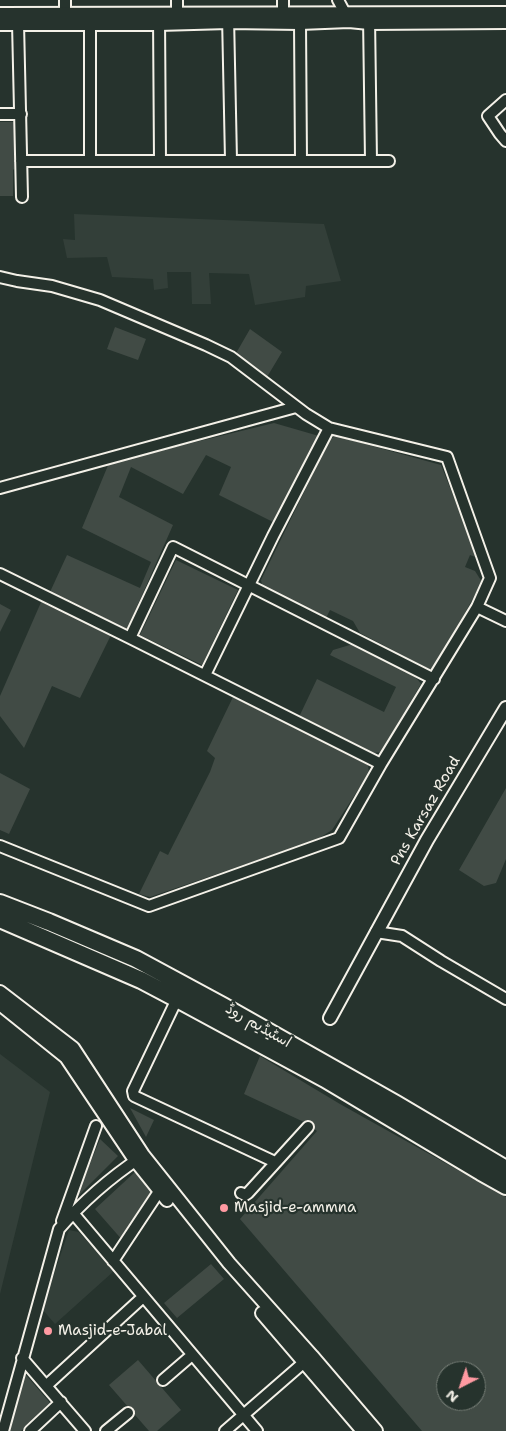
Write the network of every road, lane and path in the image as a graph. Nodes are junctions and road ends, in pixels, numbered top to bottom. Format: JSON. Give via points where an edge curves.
{"nodes":[{"id":1,"x":65,"y":0,"type":"edge"},
{"id":2,"x":177,"y":0,"type":"edge"},
{"id":3,"x":338,"y":0,"type":"edge"},
{"id":4,"x":177,"y":13,"type":"junction"},
{"id":5,"x":345,"y":13,"type":"junction"},
{"id":6,"x":506,"y":13,"type":"edge"},
{"id":7,"x":0,"y":14,"type":"edge"},
{"id":8,"x":290,"y":14,"type":"edge"},
{"id":9,"x":73,"y":17,"type":"junction"},
{"id":10,"x":228,"y":18,"type":"junction"},
{"id":11,"x":369,"y":18,"type":"junction"},
{"id":12,"x":159,"y":19,"type":"junction"},
{"id":13,"x":506,"y":22,"type":"edge"},
{"id":14,"x":0,"y":24,"type":"edge"},
{"id":15,"x":18,"y":24,"type":"junction"},
{"id":16,"x":90,"y":24,"type":"junction"},
{"id":17,"x":506,"y":100,"type":"edge"},
{"id":18,"x":0,"y":114,"type":"edge"},
{"id":19,"x":20,"y":114,"type":"junction"},
{"id":20,"x":506,"y":141,"type":"edge"},
{"id":21,"x":231,"y":160,"type":"junction"},
{"id":22,"x":301,"y":160,"type":"junction"},
{"id":23,"x":21,"y":161,"type":"junction"},
{"id":24,"x":90,"y":161,"type":"junction"},
{"id":25,"x":160,"y":161,"type":"junction"},
{"id":26,"x":371,"y":161,"type":"junction"},
{"id":27,"x":389,"y":161,"type":"dead end"},
{"id":28,"x":22,"y":197,"type":"dead end"},
{"id":29,"x":0,"y":277,"type":"edge"},
{"id":30,"x":296,"y":407,"type":"junction"},
{"id":31,"x":329,"y":428,"type":"junction"},
{"id":32,"x":0,"y":488,"type":"edge"},
{"id":33,"x":0,"y":574,"type":"edge"},
{"id":34,"x":248,"y":585,"type":"junction"},
{"id":35,"x":477,"y":607,"type":"junction"},
{"id":36,"x":506,"y":621,"type":"edge"},
{"id":37,"x":130,"y":638,"type":"junction"},
{"id":38,"x":205,"y":676,"type":"junction"},
{"id":39,"x":434,"y":678,"type":"junction"},
{"id":40,"x":506,"y":708,"type":"edge"},
{"id":41,"x":382,"y":764,"type":"junction"},
{"id":42,"x":0,"y":846,"type":"edge"},
{"id":43,"x":0,"y":903,"type":"edge"},
{"id":44,"x":0,"y":920,"type":"edge"},
{"id":45,"x":376,"y":932,"type":"junction"},
{"id":46,"x":0,"y":992,"type":"edge"},
{"id":47,"x":177,"y":999,"type":"junction"},
{"id":48,"x":506,"y":999,"type":"edge"},
{"id":49,"x":0,"y":1004,"type":"edge"},
{"id":50,"x":330,"y":1018,"type":"dead end"},
{"id":51,"x":96,"y":1126,"type":"dead end"},
{"id":52,"x":308,"y":1127,"type":"dead end"},
{"id":53,"x":139,"y":1158,"type":"junction"},
{"id":54,"x":275,"y":1162,"type":"junction"},
{"id":55,"x":506,"y":1169,"type":"edge"},
{"id":56,"x":506,"y":1186,"type":"edge"},
{"id":57,"x":160,"y":1190,"type":"junction"},
{"id":58,"x":241,"y":1194,"type":"dead end"},
{"id":59,"x":72,"y":1213,"type":"junction"},
{"id":60,"x":60,"y":1229,"type":"junction"},
{"id":61,"x":113,"y":1261,"type":"junction"},
{"id":62,"x":226,"y":1266,"type":"junction"},
{"id":63,"x":143,"y":1297,"type":"junction"},
{"id":64,"x":192,"y":1355,"type":"junction"},
{"id":65,"x":22,"y":1358,"type":"junction"},
{"id":66,"x":308,"y":1359,"type":"junction"},
{"id":67,"x":163,"y":1380,"type":"dead end"},
{"id":68,"x":47,"y":1385,"type":"junction"},
{"id":69,"x":61,"y":1402,"type":"junction"},
{"id":70,"x":128,"y":1413,"type":"dead end"},
{"id":71,"x":243,"y":1415,"type":"junction"},
{"id":72,"x":3,"y":1431,"type":"edge"},
{"id":73,"x":30,"y":1431,"type":"edge"},
{"id":74,"x":86,"y":1431,"type":"edge"},
{"id":75,"x":106,"y":1431,"type":"edge"},
{"id":76,"x":224,"y":1431,"type":"edge"},
{"id":77,"x":257,"y":1431,"type":"edge"},
{"id":78,"x":363,"y":1431,"type":"edge"},
{"id":79,"x":376,"y":1431,"type":"edge"}],
"edges":[{"from":1,"to":9,"type":"street"},
{"from":2,"to":4,"type":"street"},
{"from":3,"to":5,"type":"street"},
{"from":4,"to":10,"type":"street"},
{"from":4,"to":12,"type":"street"},
{"from":5,"to":8,"type":"street"},
{"from":5,"to":11,"type":"street"},
{"from":6,"to":11,"type":"street"},
{"from":7,"to":9,"type":"street"},
{"from":8,"to":10,"type":"street"},
{"from":8,"to":11,"type":"street","via":[[349,21]]},
{"from":8,"to":22,"type":"street"},
{"from":9,"to":12,"type":"street"},
{"from":9,"to":15,"type":"street"},
{"from":9,"to":16,"type":"street"},
{"from":10,"to":12,"type":"street"},
{"from":10,"to":21,"type":"street"},
{"from":11,"to":13,"type":"street"},
{"from":11,"to":26,"type":"street"},
{"from":12,"to":16,"type":"street"},
{"from":12,"to":25,"type":"street"},
{"from":14,"to":15,"type":"street"},
{"from":15,"to":19,"type":"street"},
{"from":16,"to":24,"type":"street"},
{"from":17,"to":20,"type":"street","via":[[488,116]]},
{"from":18,"to":19,"type":"street"},
{"from":19,"to":23,"type":"street"},
{"from":21,"to":22,"type":"street"},
{"from":21,"to":25,"type":"street"},
{"from":22,"to":26,"type":"street"},
{"from":23,"to":24,"type":"street"},
{"from":23,"to":28,"type":"street"},
{"from":24,"to":25,"type":"street"},
{"from":26,"to":27,"type":"street"},
{"from":29,"to":30,"type":"street","via":[[52,286],[100,300],[206,344],[231,357]]},
{"from":30,"to":31,"type":"street"},
{"from":30,"to":32,"type":"street"},
{"from":31,"to":34,"type":"street"},
{"from":31,"to":35,"type":"street","via":[[447,457],[490,578]]},
{"from":33,"to":37,"type":"street"},
{"from":34,"to":37,"type":"street","via":[[174,547]]},
{"from":34,"to":38,"type":"street"},
{"from":34,"to":39,"type":"street"},
{"from":35,"to":36,"type":"street"},
{"from":35,"to":39,"type":"street"},
{"from":37,"to":38,"type":"street"},
{"from":38,"to":41,"type":"street"},
{"from":39,"to":41,"type":"street"},
{"from":40,"to":45,"type":"street","name":"Pns Karsaz Road"},
{"from":41,"to":42,"type":"street","via":[[339,838],[149,906]]},
{"from":43,"to":55,"type":"main road","name":"اسٹیڈیم روڈ","via":[[136,959],[232,1010]]},
{"from":44,"to":47,"type":"main road","name":"اسٹیڈیم روڈ","via":[[141,980]]},
{"from":45,"to":48,"type":"street","via":[[402,936]]},
{"from":45,"to":50,"type":"street","name":"Pns Karsaz Road"},
{"from":46,"to":53,"type":"street","via":[[73,1048]]},
{"from":47,"to":54,"type":"street","via":[[133,1091],[134,1096]]},
{"from":47,"to":56,"type":"main road","name":"اسٹیڈیم روڈ","via":[[325,1079]]},
{"from":49,"to":53,"type":"street","via":[[66,1056]]},
{"from":51,"to":60,"type":"street"},
{"from":52,"to":54,"type":"street"},
{"from":53,"to":57,"type":"street"},
{"from":53,"to":59,"type":"street"},
{"from":53,"to":62,"type":"street"},
{"from":54,"to":58,"type":"street","via":[[248,1193]]},
{"from":57,"to":61,"type":"street"},
{"from":57,"to":62,"type":"street"},
{"from":59,"to":60,"type":"street"},
{"from":59,"to":61,"type":"street"},
{"from":60,"to":65,"type":"street"},
{"from":61,"to":63,"type":"street"},
{"from":62,"to":66,"type":"street"},
{"from":63,"to":64,"type":"street"},
{"from":63,"to":68,"type":"street"},
{"from":64,"to":67,"type":"street"},
{"from":64,"to":71,"type":"street"},
{"from":65,"to":68,"type":"street"},
{"from":65,"to":72,"type":"street"},
{"from":66,"to":71,"type":"street"},
{"from":66,"to":78,"type":"street"},
{"from":66,"to":79,"type":"street"},
{"from":68,"to":69,"type":"street"},
{"from":69,"to":73,"type":"street"},
{"from":69,"to":74,"type":"street"},
{"from":70,"to":75,"type":"street"},
{"from":71,"to":76,"type":"street"},
{"from":71,"to":77,"type":"street"}]}
